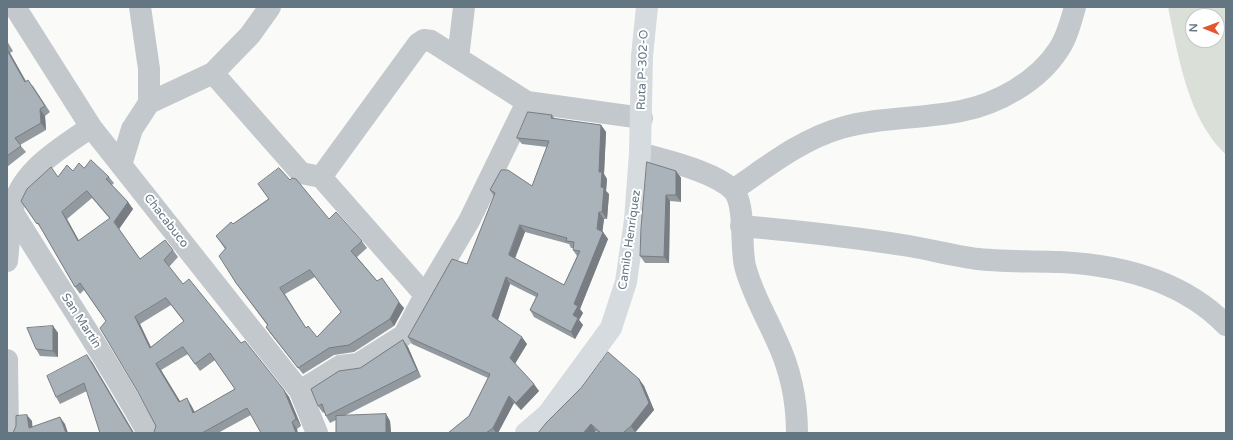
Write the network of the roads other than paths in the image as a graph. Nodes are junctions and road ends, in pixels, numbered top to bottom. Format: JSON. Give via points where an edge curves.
{"nodes":[{"id":1,"x":15,"y":7,"type":"edge"},
{"id":2,"x":140,"y":7,"type":"edge"},
{"id":3,"x":270,"y":7,"type":"edge"},
{"id":4,"x":464,"y":7,"type":"edge"},
{"id":5,"x":1075,"y":7,"type":"edge"},
{"id":6,"x":649,"y":11,"type":"edge"},
{"id":7,"x":458,"y":58,"type":"junction"},
{"id":8,"x":213,"y":73,"type":"junction"},
{"id":9,"x":527,"y":102,"type":"junction"},
{"id":10,"x":149,"y":103,"type":"junction"},
{"id":11,"x":91,"y":127,"type":"junction"},
{"id":12,"x":641,"y":135,"type":"junction"},
{"id":13,"x":121,"y":165,"type":"junction"},
{"id":14,"x":321,"y":177,"type":"junction"},
{"id":15,"x":733,"y":190,"type":"junction"},
{"id":16,"x":12,"y":211,"type":"junction"},
{"id":17,"x":741,"y":226,"type":"junction"},
{"id":18,"x":7,"y":260,"type":"edge"},
{"id":19,"x":425,"y":295,"type":"junction"},
{"id":20,"x":1226,"y":325,"type":"edge"},
{"id":21,"x":7,"y":360,"type":"edge"},
{"id":22,"x":300,"y":391,"type":"junction"},
{"id":23,"x":8,"y":433,"type":"edge"},
{"id":24,"x":148,"y":433,"type":"edge"},
{"id":25,"x":317,"y":433,"type":"edge"},
{"id":26,"x":526,"y":433,"type":"edge"},
{"id":27,"x":797,"y":433,"type":"edge"}],
"edges":[{"from":1,"to":11,"type":"street","name":"Chacabuco"},
{"from":2,"to":10,"type":"street","via":[[149,69]]},
{"from":3,"to":8,"type":"street","via":[[250,35]]},
{"from":4,"to":7,"type":"street"},
{"from":5,"to":15,"type":"street","via":[[1058,50],[1044,67],[1009,94],[960,112],[860,124],[822,134],[797,147]]},
{"from":6,"to":12,"type":"street","name":"Ruta P-302-O","via":[[642,56]]},
{"from":7,"to":9,"type":"street"},
{"from":7,"to":14,"type":"street","via":[[431,41],[424,40],[418,44]]},
{"from":8,"to":10,"type":"street"},
{"from":8,"to":14,"type":"street","via":[[301,173]]},
{"from":9,"to":12,"type":"street"},
{"from":9,"to":19,"type":"street","via":[[469,221]]},
{"from":10,"to":13,"type":"street","via":[[132,129]]},
{"from":11,"to":13,"type":"street","name":"Chacabuco"},
{"from":11,"to":16,"type":"street","via":[[33,171],[19,189]]},
{"from":12,"to":15,"type":"street"},
{"from":12,"to":26,"type":"street","name":"Camilo Henríquez","via":[[635,220],[626,282],[611,328],[548,414]]},
{"from":13,"to":22,"type":"street","name":"Chacabuco"},
{"from":14,"to":19,"type":"street"},
{"from":15,"to":17,"type":"street","via":[[742,208]]},
{"from":16,"to":18,"type":"street"},
{"from":16,"to":24,"type":"street","name":"San Martín","via":[[80,317]]},
{"from":17,"to":20,"type":"street","via":[[854,238],[978,259],[1061,262],[1118,269],[1171,286],[1205,306]]},
{"from":17,"to":27,"type":"street","via":[[744,264],[750,283],[776,339],[791,383]]},
{"from":19,"to":22,"type":"street","via":[[404,335],[358,364],[340,366]]},
{"from":21,"to":23,"type":"street"},
{"from":22,"to":25,"type":"street","name":"Chacabuco"}]}
